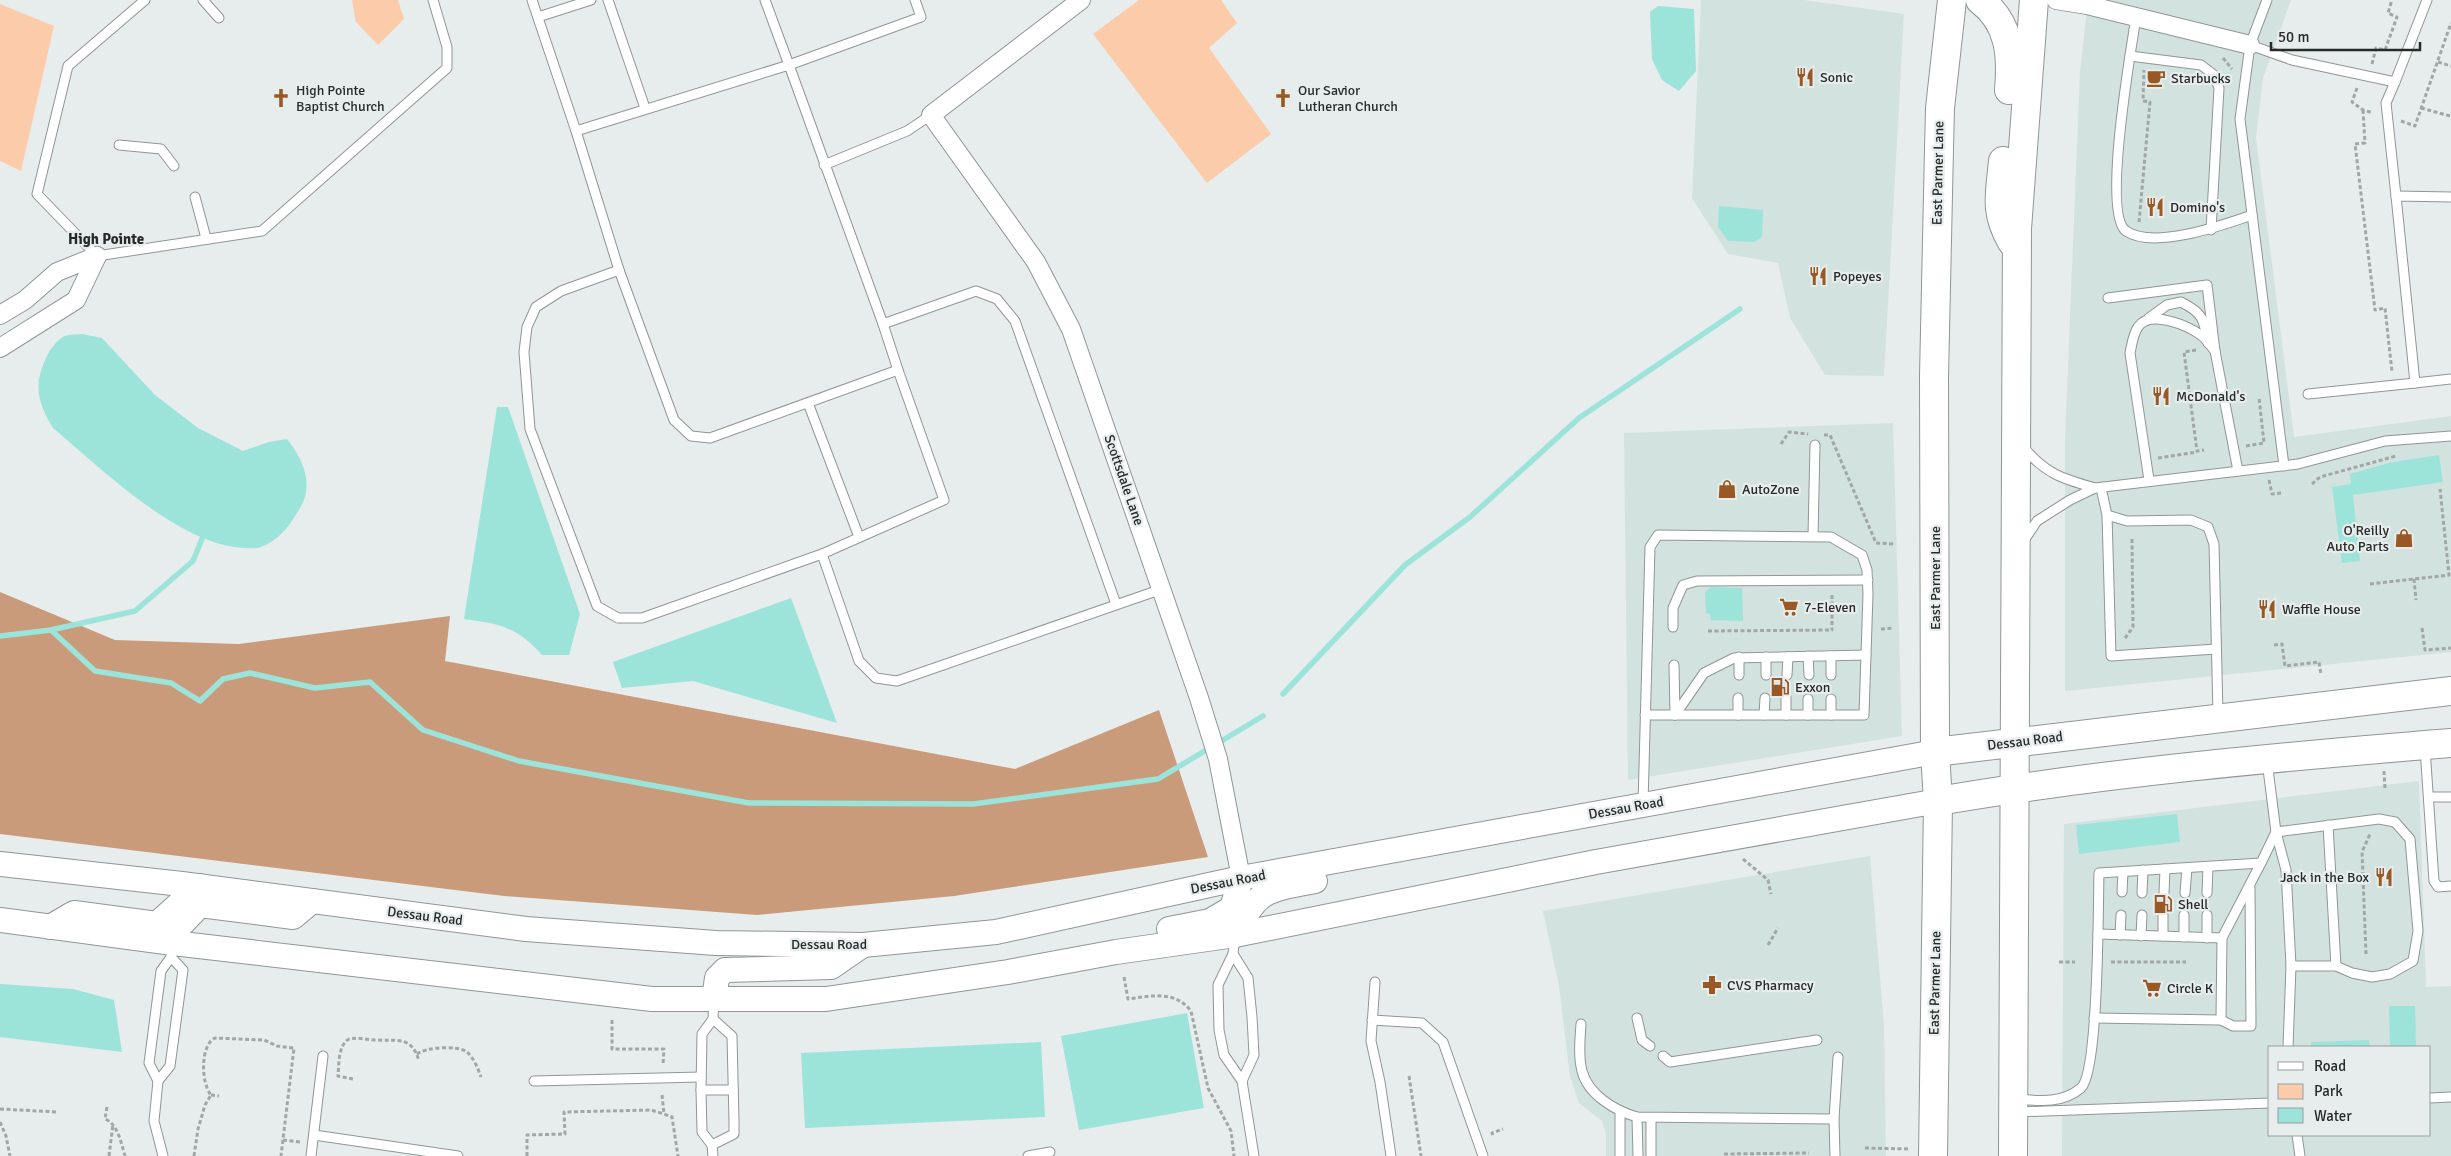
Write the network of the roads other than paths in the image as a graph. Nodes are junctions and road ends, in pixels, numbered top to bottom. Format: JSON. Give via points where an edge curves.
{"nodes":[{"id":1,"x":145,"y":0,"type":"edge"},
{"id":2,"x":204,"y":0,"type":"edge"},
{"id":3,"x":433,"y":0,"type":"edge"},
{"id":4,"x":532,"y":0,"type":"edge"},
{"id":5,"x":591,"y":0,"type":"edge"},
{"id":6,"x":608,"y":0,"type":"edge"},
{"id":7,"x":765,"y":0,"type":"edge"},
{"id":8,"x":914,"y":0,"type":"edge"},
{"id":9,"x":1082,"y":0,"type":"edge"},
{"id":10,"x":1952,"y":0,"type":"edge"},
{"id":11,"x":1980,"y":0,"type":"edge"},
{"id":12,"x":2034,"y":0,"type":"edge"},
{"id":13,"x":2056,"y":0,"type":"edge"},
{"id":14,"x":2267,"y":0,"type":"edge"},
{"id":15,"x":2426,"y":0,"type":"edge"},
{"id":16,"x":538,"y":17,"type":"junction"},
{"id":17,"x":219,"y":18,"type":"dead end"},
{"id":18,"x":2136,"y":18,"type":"junction"},
{"id":19,"x":2250,"y":45,"type":"junction"},
{"id":20,"x":2130,"y":56,"type":"junction"},
{"id":21,"x":789,"y":65,"type":"junction"},
{"id":22,"x":2394,"y":82,"type":"junction"},
{"id":23,"x":645,"y":108,"type":"junction"},
{"id":24,"x":930,"y":116,"type":"junction"},
{"id":25,"x":576,"y":131,"type":"junction"},
{"id":26,"x":119,"y":145,"type":"dead end"},
{"id":27,"x":824,"y":165,"type":"junction"},
{"id":28,"x":174,"y":166,"type":"dead end"},
{"id":29,"x":2396,"y":196,"type":"junction"},
{"id":30,"x":196,"y":197,"type":"dead end"},
{"id":31,"x":2451,"y":197,"type":"edge"},
{"id":32,"x":2252,"y":215,"type":"junction"},
{"id":33,"x":2211,"y":230,"type":"junction"},
{"id":34,"x":206,"y":238,"type":"junction"},
{"id":35,"x":2017,"y":250,"type":"junction"},
{"id":36,"x":97,"y":256,"type":"junction"},
{"id":37,"x":619,"y":270,"type":"junction"},
{"id":38,"x":2108,"y":298,"type":"dead end"},
{"id":39,"x":0,"y":315,"type":"edge"},
{"id":40,"x":2148,"y":318,"type":"junction"},
{"id":41,"x":883,"y":324,"type":"junction"},
{"id":42,"x":2212,"y":347,"type":"junction"},
{"id":43,"x":0,"y":348,"type":"edge"},
{"id":44,"x":898,"y":370,"type":"junction"},
{"id":45,"x":2451,"y":379,"type":"edge"},
{"id":46,"x":2415,"y":383,"type":"junction"},
{"id":47,"x":2308,"y":394,"type":"dead end"},
{"id":48,"x":808,"y":403,"type":"junction"},
{"id":49,"x":2016,"y":436,"type":"junction"},
{"id":50,"x":2451,"y":436,"type":"edge"},
{"id":51,"x":1815,"y":445,"type":"dead end"},
{"id":52,"x":2284,"y":466,"type":"junction"},
{"id":53,"x":2238,"y":471,"type":"junction"},
{"id":54,"x":2149,"y":480,"type":"junction"},
{"id":55,"x":2098,"y":488,"type":"junction"},
{"id":56,"x":2107,"y":515,"type":"junction"},
{"id":57,"x":1813,"y":536,"type":"junction"},
{"id":58,"x":859,"y":537,"type":"junction"},
{"id":59,"x":822,"y":554,"type":"junction"},
{"id":60,"x":2015,"y":554,"type":"junction"},
{"id":61,"x":1868,"y":580,"type":"junction"},
{"id":62,"x":1162,"y":588,"type":"junction"},
{"id":63,"x":1116,"y":604,"type":"junction"},
{"id":64,"x":1673,"y":627,"type":"dead end"},
{"id":65,"x":2216,"y":649,"type":"junction"},
{"id":66,"x":1866,"y":655,"type":"junction"},
{"id":67,"x":1808,"y":656,"type":"junction"},
{"id":68,"x":1831,"y":656,"type":"junction"},
{"id":69,"x":1739,"y":657,"type":"junction"},
{"id":70,"x":1766,"y":657,"type":"junction"},
{"id":71,"x":1788,"y":657,"type":"junction"},
{"id":72,"x":1674,"y":665,"type":"dead end"},
{"id":73,"x":1739,"y":675,"type":"dead end"},
{"id":74,"x":1766,"y":675,"type":"dead end"},
{"id":75,"x":1788,"y":675,"type":"dead end"},
{"id":76,"x":1809,"y":675,"type":"dead end"},
{"id":77,"x":1832,"y":675,"type":"dead end"},
{"id":78,"x":2451,"y":691,"type":"edge"},
{"id":79,"x":1738,"y":698,"type":"dead end"},
{"id":80,"x":1765,"y":698,"type":"dead end"},
{"id":81,"x":1786,"y":698,"type":"dead end"},
{"id":82,"x":1808,"y":699,"type":"dead end"},
{"id":83,"x":1831,"y":699,"type":"dead end"},
{"id":84,"x":1645,"y":715,"type":"junction"},
{"id":85,"x":1675,"y":715,"type":"junction"},
{"id":86,"x":1738,"y":715,"type":"junction"},
{"id":87,"x":1764,"y":715,"type":"junction"},
{"id":88,"x":1786,"y":715,"type":"junction"},
{"id":89,"x":1808,"y":715,"type":"junction"},
{"id":90,"x":1831,"y":715,"type":"junction"},
{"id":91,"x":2218,"y":718,"type":"junction"},
{"id":92,"x":2014,"y":742,"type":"junction"},
{"id":93,"x":2438,"y":744,"type":"edge"},
{"id":94,"x":1935,"y":752,"type":"junction"},
{"id":95,"x":2267,"y":758,"type":"junction"},
{"id":96,"x":2016,"y":788,"type":"junction"},
{"id":97,"x":2451,"y":797,"type":"edge"},
{"id":98,"x":2428,"y":798,"type":"junction"},
{"id":99,"x":1938,"y":801,"type":"junction"},
{"id":100,"x":1643,"y":806,"type":"junction"},
{"id":101,"x":2328,"y":826,"type":"junction"},
{"id":102,"x":2276,"y":832,"type":"junction"},
{"id":103,"x":1350,"y":858,"type":"junction"},
{"id":104,"x":2261,"y":863,"type":"junction"},
{"id":105,"x":0,"y":864,"type":"edge"},
{"id":106,"x":2208,"y":866,"type":"junction"},
{"id":107,"x":2186,"y":868,"type":"junction"},
{"id":108,"x":2165,"y":869,"type":"junction"},
{"id":109,"x":2143,"y":870,"type":"junction"},
{"id":110,"x":2123,"y":872,"type":"junction"},
{"id":111,"x":1241,"y":878,"type":"junction"},
{"id":112,"x":2250,"y":885,"type":"junction"},
{"id":113,"x":199,"y":886,"type":"junction"},
{"id":114,"x":2451,"y":886,"type":"edge"},
{"id":115,"x":2122,"y":892,"type":"dead end"},
{"id":116,"x":2142,"y":893,"type":"dead end"},
{"id":117,"x":2164,"y":893,"type":"dead end"},
{"id":118,"x":2186,"y":893,"type":"dead end"},
{"id":119,"x":2207,"y":893,"type":"dead end"},
{"id":120,"x":312,"y":901,"type":"junction"},
{"id":121,"x":2121,"y":915,"type":"dead end"},
{"id":122,"x":2142,"y":915,"type":"dead end"},
{"id":123,"x":2163,"y":915,"type":"dead end"},
{"id":124,"x":2184,"y":915,"type":"dead end"},
{"id":125,"x":2207,"y":915,"type":"dead end"},
{"id":126,"x":0,"y":920,"type":"edge"},
{"id":127,"x":50,"y":927,"type":"junction"},
{"id":128,"x":2098,"y":934,"type":"junction"},
{"id":129,"x":2120,"y":935,"type":"junction"},
{"id":130,"x":2141,"y":936,"type":"junction"},
{"id":131,"x":2163,"y":936,"type":"junction"},
{"id":132,"x":2184,"y":937,"type":"junction"},
{"id":133,"x":2206,"y":938,"type":"junction"},
{"id":134,"x":2222,"y":938,"type":"junction"},
{"id":135,"x":1234,"y":944,"type":"junction"},
{"id":136,"x":863,"y":945,"type":"junction"},
{"id":137,"x":172,"y":950,"type":"junction"},
{"id":138,"x":1116,"y":952,"type":"junction"},
{"id":139,"x":2291,"y":966,"type":"junction"},
{"id":140,"x":2336,"y":966,"type":"junction"},
{"id":141,"x":1375,"y":982,"type":"dead end"},
{"id":142,"x":714,"y":1009,"type":"junction"},
{"id":143,"x":1637,"y":1018,"type":"dead end"},
{"id":144,"x":2094,"y":1018,"type":"junction"},
{"id":145,"x":1372,"y":1020,"type":"junction"},
{"id":146,"x":2221,"y":1020,"type":"junction"},
{"id":147,"x":1581,"y":1024,"type":"dead end"},
{"id":148,"x":1817,"y":1040,"type":"dead end"},
{"id":149,"x":1650,"y":1046,"type":"dead end"},
{"id":150,"x":2288,"y":1046,"type":"edge"},
{"id":151,"x":323,"y":1056,"type":"dead end"},
{"id":152,"x":1663,"y":1056,"type":"dead end"},
{"id":153,"x":1838,"y":1057,"type":"dead end"},
{"id":154,"x":701,"y":1077,"type":"junction"},
{"id":155,"x":158,"y":1081,"type":"junction"},
{"id":156,"x":534,"y":1081,"type":"dead end"},
{"id":157,"x":1242,"y":1081,"type":"junction"},
{"id":158,"x":701,"y":1090,"type":"junction"},
{"id":159,"x":733,"y":1090,"type":"junction"},
{"id":160,"x":2451,"y":1097,"type":"edge"},
{"id":161,"x":2431,"y":1098,"type":"edge"},
{"id":162,"x":2268,"y":1103,"type":"edge"},
{"id":163,"x":2013,"y":1106,"type":"junction"},
{"id":164,"x":1620,"y":1112,"type":"junction"},
{"id":165,"x":1637,"y":1117,"type":"junction"},
{"id":166,"x":1651,"y":1118,"type":"junction"},
{"id":167,"x":1834,"y":1119,"type":"junction"},
{"id":168,"x":314,"y":1135,"type":"junction"},
{"id":169,"x":2298,"y":1136,"type":"edge"},
{"id":170,"x":712,"y":1145,"type":"junction"},
{"id":171,"x":1050,"y":1152,"type":"dead end"},
{"id":172,"x":1921,"y":1152,"type":"edge"},
{"id":173,"x":163,"y":1156,"type":"edge"},
{"id":174,"x":311,"y":1156,"type":"edge"},
{"id":175,"x":458,"y":1156,"type":"edge"},
{"id":176,"x":713,"y":1156,"type":"edge"},
{"id":177,"x":1028,"y":1156,"type":"edge"},
{"id":178,"x":1254,"y":1156,"type":"edge"},
{"id":179,"x":1391,"y":1156,"type":"edge"},
{"id":180,"x":1483,"y":1156,"type":"edge"},
{"id":181,"x":1620,"y":1156,"type":"edge"},
{"id":182,"x":1638,"y":1156,"type":"edge"},
{"id":183,"x":1651,"y":1156,"type":"edge"},
{"id":184,"x":1835,"y":1156,"type":"edge"},
{"id":185,"x":2012,"y":1156,"type":"edge"},
{"id":186,"x":2300,"y":1156,"type":"edge"}],
"edges":[{"from":1,"to":36,"type":"lane","via":[[68,66],[37,194]]},
{"from":2,"to":17,"type":"lane"},
{"from":3,"to":34,"type":"lane","via":[[448,47],[447,68],[262,231]]},
{"from":4,"to":16,"type":"lane"},
{"from":5,"to":16,"type":"lane"},
{"from":6,"to":23,"type":"lane"},
{"from":7,"to":21,"type":"lane"},
{"from":8,"to":21,"type":"lane","via":[[921,17]]},
{"from":9,"to":24,"type":"street"},
{"from":10,"to":94,"type":"main road","name":"East Parmer Lane","via":[[1939,141],[1934,377]]},
{"from":11,"to":35,"type":"main road","via":[[1990,8],[2008,40],[2010,74],[1999,207],[2002,225]]},
{"from":12,"to":35,"type":"main road"},
{"from":13,"to":18,"type":"street"},
{"from":14,"to":19,"type":"lane"},
{"from":15,"to":22,"type":"lane"},
{"from":16,"to":25,"type":"lane"},
{"from":18,"to":19,"type":"street"},
{"from":18,"to":20,"type":"lane"},
{"from":19,"to":22,"type":"lane","via":[[2292,60]]},
{"from":19,"to":32,"type":"lane","via":[[2240,119]]},
{"from":20,"to":33,"type":"lane","via":[[2201,65],[2214,75],[2220,88]]},
{"from":20,"to":33,"type":"lane","via":[[2119,147],[2116,209],[2119,222],[2126,230],[2138,235],[2166,237]]},
{"from":21,"to":23,"type":"lane"},
{"from":21,"to":27,"type":"lane"},
{"from":22,"to":29,"type":"lane","via":[[2386,103]]},
{"from":23,"to":25,"type":"lane"},
{"from":24,"to":27,"type":"lane","via":[[907,131]]},
{"from":24,"to":62,"type":"street","name":"Scottsdale Lane","via":[[1036,262],[1071,329]]},
{"from":25,"to":37,"type":"lane"},
{"from":26,"to":28,"type":"lane","via":[[162,149]]},
{"from":27,"to":41,"type":"lane"},
{"from":29,"to":31,"type":"lane"},
{"from":29,"to":46,"type":"lane"},
{"from":30,"to":34,"type":"lane"},
{"from":32,"to":33,"type":"lane"},
{"from":32,"to":52,"type":"lane"},
{"from":34,"to":36,"type":"lane"},
{"from":35,"to":49,"type":"main road"},
{"from":36,"to":39,"type":"street","via":[[57,272],[25,300]]},
{"from":36,"to":43,"type":"street","via":[[76,300]]},
{"from":37,"to":48,"type":"lane","via":[[674,420],[691,436],[710,438]]},
{"from":37,"to":59,"type":"lane","via":[[562,291],[536,307],[527,327],[524,352],[530,428],[597,606],[618,618],[642,618]]},
{"from":38,"to":42,"type":"lane","via":[[2207,285]]},
{"from":40,"to":42,"type":"lane","via":[[2162,318],[2201,335]]},
{"from":40,"to":42,"type":"lane","via":[[2167,306],[2181,302],[2196,310],[2204,321]]},
{"from":40,"to":54,"type":"lane","via":[[2139,326],[2130,353]]},
{"from":41,"to":44,"type":"lane"},
{"from":41,"to":63,"type":"lane","via":[[976,290],[997,299],[1015,321]]},
{"from":42,"to":53,"type":"lane"},
{"from":44,"to":48,"type":"lane"},
{"from":44,"to":58,"type":"lane","via":[[944,500]]},
{"from":45,"to":46,"type":"lane"},
{"from":46,"to":47,"type":"lane"},
{"from":48,"to":58,"type":"lane"},
{"from":49,"to":55,"type":"lane","via":[[2035,462],[2061,478]]},
{"from":49,"to":60,"type":"main road"},
{"from":50,"to":52,"type":"lane","via":[[2385,441]]},
{"from":51,"to":57,"type":"lane"},
{"from":52,"to":53,"type":"lane"},
{"from":53,"to":54,"type":"lane"},
{"from":54,"to":55,"type":"lane"},
{"from":55,"to":56,"type":"lane"},
{"from":55,"to":60,"type":"lane","via":[[2070,500],[2037,521]]},
{"from":56,"to":65,"type":"lane","via":[[2127,520],[2191,520],[2208,527],[2214,544]]},
{"from":56,"to":65,"type":"lane","via":[[2112,656]]},
{"from":57,"to":61,"type":"lane","via":[[1831,537],[1862,555]]},
{"from":57,"to":84,"type":"lane","via":[[1658,534],[1650,546]]},
{"from":58,"to":59,"type":"lane"},
{"from":59,"to":63,"type":"lane","via":[[859,661],[876,678],[897,680]]},
{"from":60,"to":92,"type":"main road"},
{"from":61,"to":64,"type":"lane","via":[[1697,581],[1683,586],[1673,608]]},
{"from":61,"to":66,"type":"lane"},
{"from":62,"to":63,"type":"lane"},
{"from":62,"to":111,"type":"street","name":"Scottsdale Lane","via":[[1218,759]]},
{"from":65,"to":91,"type":"lane"},
{"from":66,"to":68,"type":"lane"},
{"from":66,"to":90,"type":"lane","via":[[1864,715]]},
{"from":67,"to":68,"type":"lane"},
{"from":67,"to":71,"type":"lane"},
{"from":67,"to":76,"type":"lane"},
{"from":68,"to":77,"type":"lane"},
{"from":69,"to":70,"type":"lane"},
{"from":69,"to":73,"type":"lane"},
{"from":69,"to":85,"type":"lane","via":[[1704,673]]},
{"from":70,"to":71,"type":"lane"},
{"from":70,"to":74,"type":"lane"},
{"from":71,"to":75,"type":"lane"},
{"from":72,"to":85,"type":"lane"},
{"from":78,"to":91,"type":"main road","name":"Dessau Road"},
{"from":79,"to":86,"type":"lane"},
{"from":80,"to":87,"type":"lane"},
{"from":81,"to":88,"type":"lane"},
{"from":82,"to":89,"type":"lane"},
{"from":83,"to":90,"type":"lane"},
{"from":84,"to":85,"type":"lane"},
{"from":84,"to":100,"type":"lane"},
{"from":85,"to":86,"type":"lane"},
{"from":86,"to":87,"type":"lane"},
{"from":87,"to":88,"type":"lane"},
{"from":88,"to":89,"type":"lane"},
{"from":89,"to":90,"type":"lane"},
{"from":91,"to":92,"type":"main road","name":"Dessau Road"},
{"from":92,"to":94,"type":"main road","name":"Dessau Road"},
{"from":92,"to":96,"type":"main road"},
{"from":93,"to":95,"type":"main road"},
{"from":93,"to":98,"type":"lane"},
{"from":94,"to":99,"type":"main road","name":"East Parmer Lane"},
{"from":94,"to":100,"type":"main road","name":"Dessau Road"},
{"from":95,"to":96,"type":"main road"},
{"from":95,"to":102,"type":"lane"},
{"from":96,"to":99,"type":"main road"},
{"from":96,"to":163,"type":"main road"},
{"from":97,"to":98,"type":"lane"},
{"from":98,"to":114,"type":"lane","via":[[2434,881],[2438,887]]},
{"from":99,"to":135,"type":"main road","via":[[1596,862]]},
{"from":99,"to":172,"type":"main road","name":"East Parmer Lane"},
{"from":100,"to":103,"type":"main road","name":"Dessau Road"},
{"from":101,"to":102,"type":"lane"},
{"from":101,"to":140,"type":"lane"},
{"from":101,"to":140,"type":"lane","via":[[2380,819],[2395,822],[2410,839],[2418,931],[2413,961],[2390,974],[2372,977]]},
{"from":102,"to":104,"type":"lane"},
{"from":102,"to":139,"type":"lane","via":[[2286,870]]},
{"from":103,"to":111,"type":"main road","name":"Dessau Road"},
{"from":103,"to":135,"type":"main road","via":[[1316,881],[1264,894],[1249,907]]},
{"from":104,"to":106,"type":"lane"},
{"from":104,"to":112,"type":"lane"},
{"from":105,"to":113,"type":"main road","name":"Dessau Road"},
{"from":106,"to":107,"type":"lane"},
{"from":106,"to":119,"type":"lane"},
{"from":107,"to":108,"type":"lane"},
{"from":107,"to":118,"type":"lane"},
{"from":108,"to":109,"type":"lane"},
{"from":108,"to":117,"type":"lane"},
{"from":109,"to":110,"type":"lane"},
{"from":109,"to":116,"type":"lane"},
{"from":110,"to":115,"type":"lane"},
{"from":110,"to":128,"type":"lane","via":[[2099,873]]},
{"from":111,"to":136,"type":"main road","name":"Dessau Road","via":[[996,932]]},
{"from":111,"to":138,"type":"main road","via":[[1232,908],[1210,921],[1143,934]]},
{"from":112,"to":134,"type":"lane"},
{"from":112,"to":146,"type":"lane","via":[[2251,1026],[2233,1026]]},
{"from":113,"to":120,"type":"main road","name":"Dessau Road"},
{"from":113,"to":127,"type":"main road","via":[[157,924],[74,913]]},
{"from":120,"to":136,"type":"main road","name":"Dessau Road","via":[[526,929],[716,944]]},
{"from":120,"to":137,"type":"main road","via":[[293,917],[200,906],[179,927]]},
{"from":121,"to":129,"type":"lane"},
{"from":122,"to":130,"type":"lane"},
{"from":123,"to":131,"type":"lane"},
{"from":124,"to":132,"type":"lane"},
{"from":125,"to":133,"type":"lane"},
{"from":126,"to":127,"type":"main road"},
{"from":127,"to":137,"type":"main road"},
{"from":128,"to":129,"type":"lane"},
{"from":128,"to":144,"type":"lane"},
{"from":129,"to":130,"type":"lane"},
{"from":130,"to":131,"type":"lane"},
{"from":131,"to":132,"type":"lane"},
{"from":132,"to":133,"type":"lane"},
{"from":133,"to":134,"type":"lane"},
{"from":134,"to":146,"type":"lane"},
{"from":135,"to":138,"type":"main road"},
{"from":135,"to":157,"type":"lane","via":[[1248,978],[1252,1017],[1254,1055]]},
{"from":135,"to":157,"type":"lane","via":[[1218,985],[1220,1030],[1224,1055]]},
{"from":136,"to":142,"type":"main road","via":[[831,967],[725,970],[717,978]]},
{"from":137,"to":142,"type":"main road","via":[[652,999]]},
{"from":137,"to":155,"type":"lane","via":[[161,971],[149,1063]]},
{"from":137,"to":155,"type":"lane","via":[[183,970],[170,1066]]},
{"from":138,"to":142,"type":"main road","via":[[826,999]]},
{"from":139,"to":140,"type":"lane"},
{"from":139,"to":150,"type":"lane"},
{"from":141,"to":145,"type":"lane"},
{"from":142,"to":154,"type":"lane","via":[[702,1034]]},
{"from":142,"to":159,"type":"lane","via":[[732,1036]]},
{"from":143,"to":149,"type":"lane","via":[[1642,1040]]},
{"from":144,"to":146,"type":"lane"},
{"from":144,"to":163,"type":"lane","via":[[2090,1064],[2083,1086],[2065,1098]]},
{"from":145,"to":179,"type":"lane","via":[[1371,1041]]},
{"from":145,"to":180,"type":"lane","via":[[1422,1023],[1443,1042]]},
{"from":147,"to":164,"type":"lane","via":[[1584,1079]]},
{"from":148,"to":152,"type":"lane","via":[[1670,1062]]},
{"from":151,"to":168,"type":"lane"},
{"from":153,"to":167,"type":"lane"},
{"from":154,"to":156,"type":"lane"},
{"from":154,"to":158,"type":"lane"},
{"from":155,"to":173,"type":"lane","via":[[154,1121]]},
{"from":157,"to":178,"type":"lane"},
{"from":158,"to":159,"type":"lane"},
{"from":158,"to":170,"type":"lane","via":[[702,1132]]},
{"from":159,"to":170,"type":"lane","via":[[734,1134]]},
{"from":160,"to":161,"type":"lane"},
{"from":162,"to":163,"type":"lane"},
{"from":163,"to":185,"type":"main road"},
{"from":164,"to":165,"type":"lane"},
{"from":164,"to":181,"type":"lane"},
{"from":165,"to":166,"type":"lane"},
{"from":165,"to":182,"type":"lane"},
{"from":166,"to":167,"type":"lane"},
{"from":166,"to":183,"type":"lane"},
{"from":167,"to":184,"type":"lane"},
{"from":168,"to":174,"type":"lane"},
{"from":168,"to":175,"type":"lane"},
{"from":169,"to":186,"type":"lane"},
{"from":170,"to":176,"type":"lane"},
{"from":171,"to":177,"type":"lane"}]}
